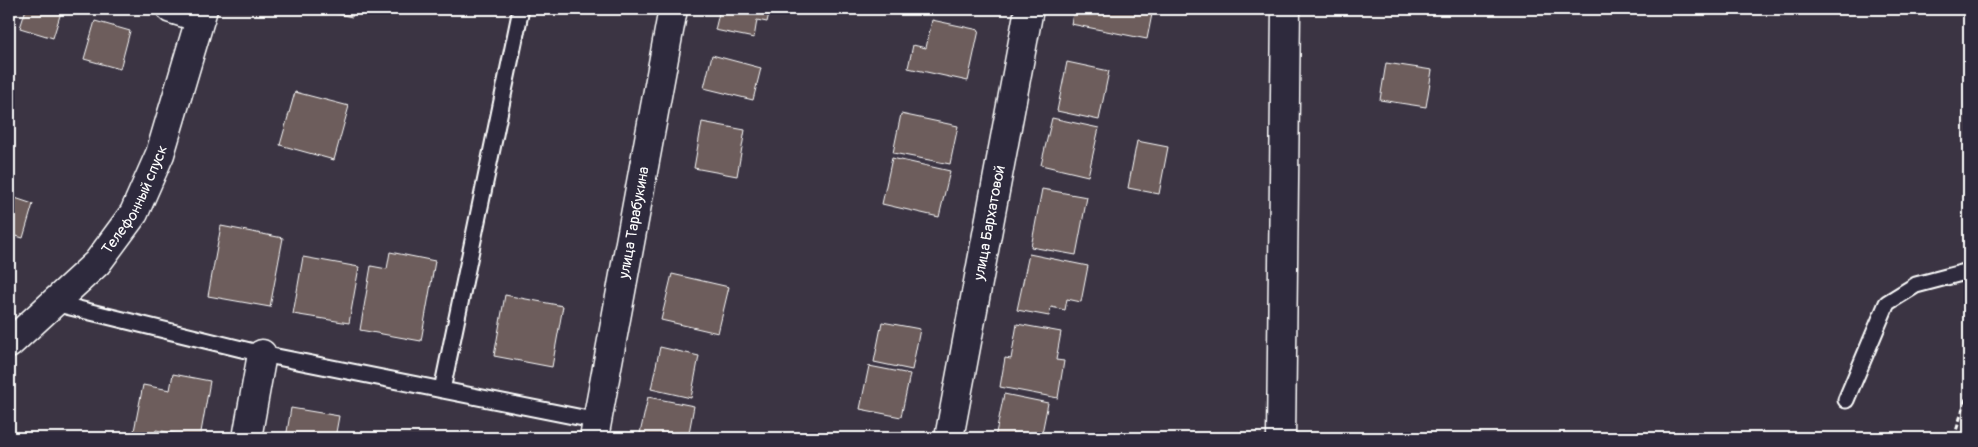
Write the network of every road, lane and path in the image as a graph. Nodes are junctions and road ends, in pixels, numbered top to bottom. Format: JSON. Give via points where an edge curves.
{"nodes":[{"id":1,"x":172,"y":9,"type":"edge"},
{"id":2,"x":521,"y":9,"type":"edge"},
{"id":3,"x":673,"y":9,"type":"edge"},
{"id":4,"x":1029,"y":9,"type":"edge"},
{"id":5,"x":1286,"y":9,"type":"edge"},
{"id":6,"x":202,"y":13,"type":"edge"},
{"id":7,"x":1969,"y":272,"type":"edge"},
{"id":8,"x":54,"y":303,"type":"junction"},
{"id":9,"x":9,"y":344,"type":"edge"},
{"id":10,"x":262,"y":354,"type":"junction"},
{"id":11,"x":1969,"y":388,"type":"edge"},
{"id":12,"x":442,"y":390,"type":"junction"},
{"id":13,"x":1846,"y":400,"type":"dead end"},
{"id":14,"x":596,"y":430,"type":"edge"},
{"id":15,"x":247,"y":438,"type":"edge"},
{"id":16,"x":949,"y":438,"type":"edge"},
{"id":17,"x":1281,"y":438,"type":"edge"},
{"id":18,"x":1954,"y":438,"type":"edge"}],
"edges":[{"from":1,"to":6,"type":"street"},
{"from":2,"to":12,"type":"lane"},
{"from":3,"to":14,"type":"street","name":"улица Тарабукина"},
{"from":4,"to":16,"type":"street","name":"улица Бархатовой"},
{"from":5,"to":17,"type":"street"},
{"from":6,"to":8,"type":"street","name":"Телефонный спуск","via":[[160,154],[134,213],[97,263]]},
{"from":7,"to":13,"type":"lane","via":[[1916,285],[1887,303]]},
{"from":8,"to":9,"type":"street","name":"Телефонный спуск"},
{"from":8,"to":10,"type":"lane"},
{"from":10,"to":12,"type":"lane"},
{"from":10,"to":15,"type":"street"},
{"from":11,"to":18,"type":"path"},
{"from":12,"to":14,"type":"lane"}]}
